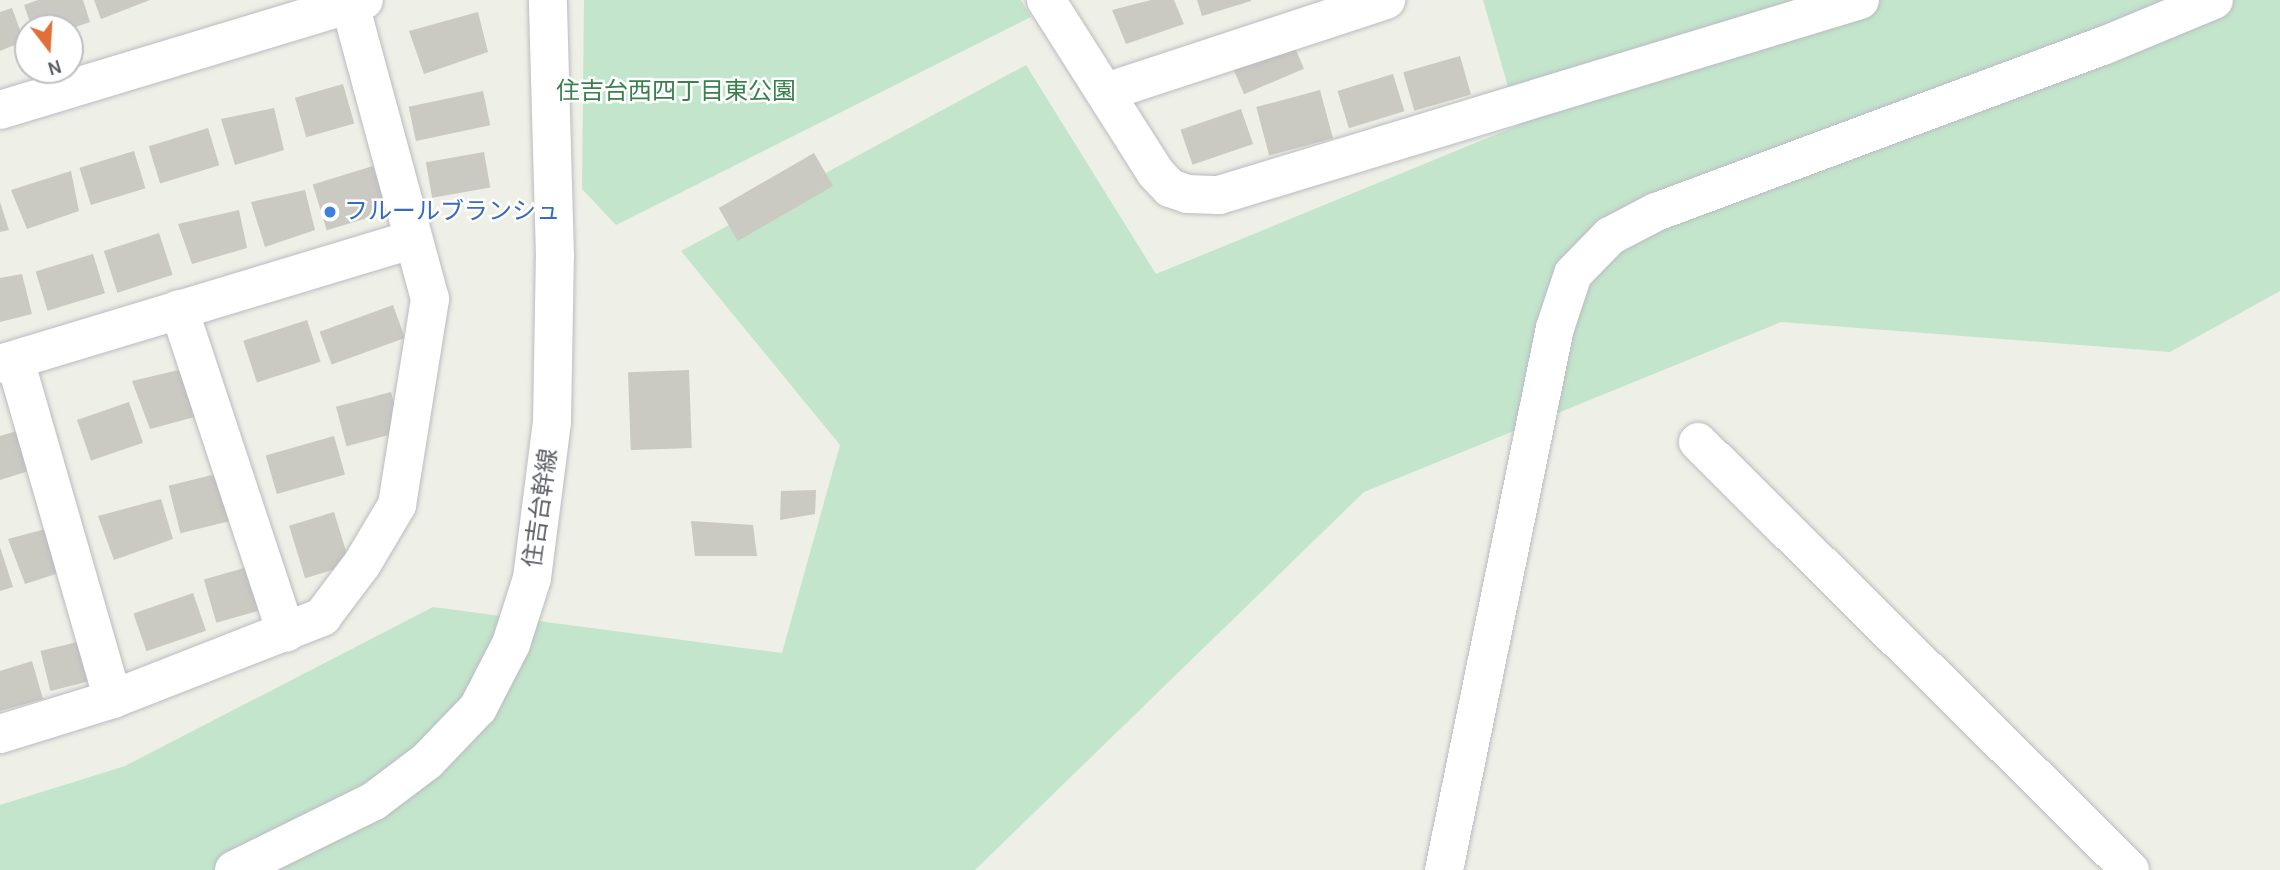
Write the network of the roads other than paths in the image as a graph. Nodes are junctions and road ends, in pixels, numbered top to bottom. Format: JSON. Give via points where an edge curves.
{"nodes":[{"id":1,"x":548,"y":0,"type":"edge"},
{"id":2,"x":1046,"y":0,"type":"edge"},
{"id":3,"x":1386,"y":0,"type":"edge"},
{"id":4,"x":1860,"y":0,"type":"edge"},
{"id":5,"x":2214,"y":0,"type":"edge"},
{"id":6,"x":354,"y":1,"type":"edge"},
{"id":7,"x":1106,"y":92,"type":"junction"},
{"id":8,"x":0,"y":110,"type":"edge"},
{"id":9,"x":411,"y":240,"type":"junction"},
{"id":10,"x":179,"y":309,"type":"junction"},
{"id":11,"x":7,"y":362,"type":"edge"},
{"id":12,"x":1698,"y":442,"type":"dead end"},
{"id":13,"x":286,"y":633,"type":"junction"},
{"id":14,"x":113,"y":699,"type":"junction"},
{"id":15,"x":0,"y":734,"type":"edge"},
{"id":16,"x":234,"y":870,"type":"edge"},
{"id":17,"x":1444,"y":870,"type":"edge"},
{"id":18,"x":2130,"y":870,"type":"edge"}],
"edges":[{"from":1,"to":16,"type":"street","name":"住吉台幹線","via":[[555,257],[552,422],[532,578],[511,644],[478,708],[427,761],[373,801]]},
{"from":2,"to":7,"type":"street"},
{"from":3,"to":7,"type":"street"},
{"from":4,"to":7,"type":"street","via":[[1219,195],[1187,194],[1170,188]]},
{"from":5,"to":17,"type":"street","via":[[2092,51],[1656,212],[1610,236],[1573,274],[1555,328]]},
{"from":6,"to":8,"type":"street"},
{"from":6,"to":9,"type":"street"},
{"from":9,"to":10,"type":"street"},
{"from":9,"to":13,"type":"street","via":[[430,299],[397,505],[338,599],[322,617]]},
{"from":10,"to":11,"type":"street"},
{"from":10,"to":13,"type":"street"},
{"from":11,"to":14,"type":"street"},
{"from":12,"to":18,"type":"street"},
{"from":13,"to":14,"type":"street"},
{"from":14,"to":15,"type":"street"}]}
